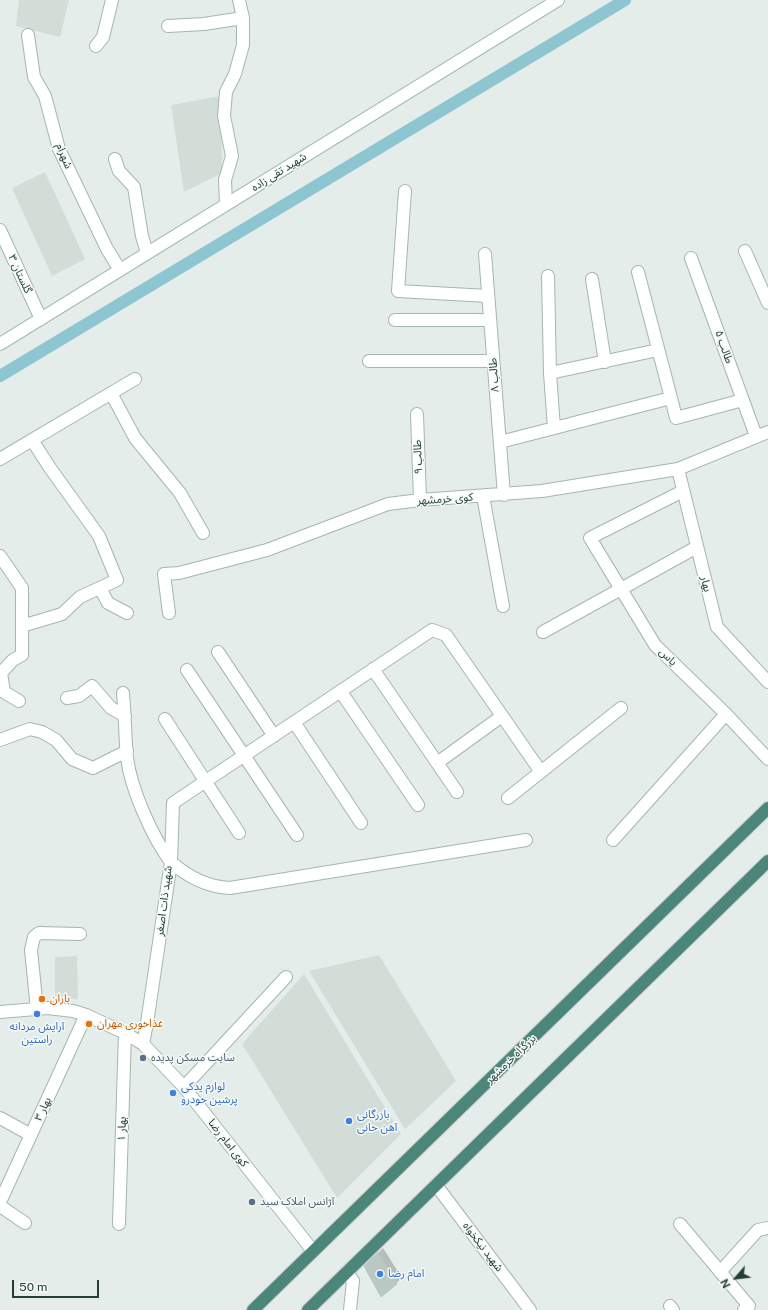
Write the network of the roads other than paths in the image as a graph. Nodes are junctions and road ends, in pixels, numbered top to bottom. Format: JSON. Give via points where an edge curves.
{"nodes":[{"id":1,"x":112,"y":0,"type":"edge"},
{"id":2,"x":239,"y":0,"type":"edge"},
{"id":3,"x":558,"y":0,"type":"edge"},
{"id":4,"x":243,"y":18,"type":"junction"},
{"id":5,"x":168,"y":26,"type":"dead end"},
{"id":6,"x":28,"y":35,"type":"dead end"},
{"id":7,"x":96,"y":46,"type":"dead end"},
{"id":8,"x":116,"y":159,"type":"dead end"},
{"id":9,"x":404,"y":191,"type":"dead end"},
{"id":10,"x":226,"y":204,"type":"junction"},
{"id":11,"x":0,"y":230,"type":"edge"},
{"id":12,"x":745,"y":251,"type":"dead end"},
{"id":13,"x":147,"y":253,"type":"junction"},
{"id":14,"x":485,"y":254,"type":"dead end"},
{"id":15,"x":691,"y":258,"type":"dead end"},
{"id":16,"x":120,"y":270,"type":"junction"},
{"id":17,"x":638,"y":272,"type":"dead end"},
{"id":18,"x":548,"y":276,"type":"dead end"},
{"id":19,"x":592,"y":279,"type":"dead end"},
{"id":20,"x":488,"y":296,"type":"junction"},
{"id":21,"x":768,"y":303,"type":"edge"},
{"id":22,"x":41,"y":319,"type":"junction"},
{"id":23,"x":395,"y":320,"type":"dead end"},
{"id":24,"x":490,"y":320,"type":"junction"},
{"id":25,"x":0,"y":344,"type":"edge"},
{"id":26,"x":658,"y":350,"type":"junction"},
{"id":27,"x":369,"y":361,"type":"dead end"},
{"id":28,"x":493,"y":361,"type":"junction"},
{"id":29,"x":605,"y":362,"type":"junction"},
{"id":30,"x":550,"y":373,"type":"junction"},
{"id":31,"x":135,"y":379,"type":"dead end"},
{"id":32,"x":111,"y":393,"type":"junction"},
{"id":33,"x":671,"y":398,"type":"junction"},
{"id":34,"x":743,"y":400,"type":"junction"},
{"id":35,"x":417,"y":414,"type":"dead end"},
{"id":36,"x":554,"y":428,"type":"junction"},
{"id":37,"x":768,"y":432,"type":"edge"},
{"id":38,"x":756,"y":436,"type":"junction"},
{"id":39,"x":32,"y":440,"type":"junction"},
{"id":40,"x":500,"y":442,"type":"junction"},
{"id":41,"x":0,"y":459,"type":"edge"},
{"id":42,"x":678,"y":469,"type":"junction"},
{"id":43,"x":683,"y":491,"type":"junction"},
{"id":44,"x":504,"y":495,"type":"junction"},
{"id":45,"x":483,"y":496,"type":"junction"},
{"id":46,"x":420,"y":500,"type":"junction"},
{"id":47,"x":203,"y":533,"type":"dead end"},
{"id":48,"x":697,"y":547,"type":"junction"},
{"id":49,"x":0,"y":556,"type":"edge"},
{"id":50,"x":100,"y":588,"type":"junction"},
{"id":51,"x":620,"y":589,"type":"junction"},
{"id":52,"x":503,"y":606,"type":"dead end"},
{"id":53,"x":127,"y":613,"type":"dead end"},
{"id":54,"x":169,"y":613,"type":"dead end"},
{"id":55,"x":22,"y":626,"type":"junction"},
{"id":56,"x":543,"y":632,"type":"dead end"},
{"id":57,"x":218,"y":652,"type":"dead end"},
{"id":58,"x":187,"y":670,"type":"dead end"},
{"id":59,"x":373,"y":670,"type":"junction"},
{"id":60,"x":768,"y":682,"type":"edge"},
{"id":61,"x":340,"y":692,"type":"junction"},
{"id":62,"x":123,"y":693,"type":"dead end"},
{"id":63,"x":67,"y":698,"type":"dead end"},
{"id":64,"x":19,"y":701,"type":"dead end"},
{"id":65,"x":621,"y":708,"type":"dead end"},
{"id":66,"x":726,"y":714,"type":"junction"},
{"id":67,"x":125,"y":716,"type":"junction"},
{"id":68,"x":502,"y":716,"type":"junction"},
{"id":69,"x":165,"y":719,"type":"dead end"},
{"id":70,"x":294,"y":722,"type":"junction"},
{"id":71,"x":274,"y":736,"type":"junction"},
{"id":72,"x":0,"y":740,"type":"edge"},
{"id":73,"x":127,"y":751,"type":"junction"},
{"id":74,"x":244,"y":756,"type":"junction"},
{"id":75,"x":768,"y":759,"type":"edge"},
{"id":76,"x":437,"y":763,"type":"junction"},
{"id":77,"x":541,"y":772,"type":"junction"},
{"id":78,"x":206,"y":781,"type":"junction"},
{"id":79,"x":457,"y":792,"type":"dead end"},
{"id":80,"x":508,"y":798,"type":"dead end"},
{"id":81,"x":418,"y":805,"type":"dead end"},
{"id":82,"x":768,"y":808,"type":"edge"},
{"id":83,"x":361,"y":823,"type":"dead end"},
{"id":84,"x":239,"y":833,"type":"dead end"},
{"id":85,"x":297,"y":835,"type":"dead end"},
{"id":86,"x":526,"y":840,"type":"dead end"},
{"id":87,"x":613,"y":840,"type":"dead end"},
{"id":88,"x":768,"y":861,"type":"edge"},
{"id":89,"x":170,"y":862,"type":"junction"},
{"id":90,"x":80,"y":934,"type":"dead end"},
{"id":91,"x":286,"y":977,"type":"dead end"},
{"id":92,"x":37,"y":1009,"type":"junction"},
{"id":93,"x":0,"y":1012,"type":"edge"},
{"id":94,"x":86,"y":1015,"type":"junction"},
{"id":95,"x":126,"y":1033,"type":"junction"},
{"id":96,"x":143,"y":1044,"type":"junction"},
{"id":97,"x":184,"y":1086,"type":"junction"},
{"id":98,"x":0,"y":1118,"type":"edge"},
{"id":99,"x":31,"y":1135,"type":"junction"},
{"id":100,"x":436,"y":1185,"type":"junction"},
{"id":101,"x":0,"y":1202,"type":"edge"},
{"id":102,"x":0,"y":1206,"type":"edge"},
{"id":103,"x":25,"y":1223,"type":"dead end"},
{"id":104,"x":119,"y":1224,"type":"dead end"},
{"id":105,"x":680,"y":1224,"type":"dead end"},
{"id":106,"x":768,"y":1228,"type":"edge"},
{"id":107,"x":313,"y":1251,"type":"junction"},
{"id":108,"x":346,"y":1272,"type":"junction"},
{"id":109,"x":720,"y":1272,"type":"junction"},
{"id":110,"x":747,"y":1308,"type":"edge"},
{"id":111,"x":253,"y":1310,"type":"edge"},
{"id":112,"x":308,"y":1310,"type":"edge"},
{"id":113,"x":350,"y":1310,"type":"edge"},
{"id":114,"x":530,"y":1310,"type":"edge"}],
"edges":[{"from":1,"to":7,"type":"street","via":[[103,37]]},
{"from":2,"to":4,"type":"street"},
{"from":3,"to":10,"type":"street","name":"شهید تقی زاده"},
{"from":4,"to":5,"type":"street"},
{"from":4,"to":10,"type":"street","via":[[243,45],[235,74],[226,92],[224,116],[232,156],[226,180]]},
{"from":6,"to":16,"type":"street","name":"شهرام","via":[[34,77],[45,96],[59,149],[107,249]]},
{"from":8,"to":13,"type":"street","via":[[119,171],[134,187]]},
{"from":9,"to":20,"type":"street","via":[[398,291]]},
{"from":10,"to":13,"type":"street","name":"شهید تقی زاده"},
{"from":11,"to":22,"type":"street","name":"گلستان ۳"},
{"from":12,"to":21,"type":"street"},
{"from":13,"to":16,"type":"street","name":"شهید تقی زاده"},
{"from":14,"to":20,"type":"street","name":"طالب ۸"},
{"from":15,"to":34,"type":"street","name":"طالب ۵"},
{"from":16,"to":22,"type":"street","name":"شهید تقی زاده"},
{"from":17,"to":26,"type":"street"},
{"from":18,"to":30,"type":"street"},
{"from":19,"to":29,"type":"street"},
{"from":20,"to":24,"type":"street","name":"طالب ۸"},
{"from":22,"to":25,"type":"street","name":"شهید تقی زاده"},
{"from":23,"to":24,"type":"street"},
{"from":24,"to":28,"type":"street","name":"طالب ۸"},
{"from":26,"to":29,"type":"street"},
{"from":26,"to":33,"type":"street"},
{"from":27,"to":28,"type":"street"},
{"from":28,"to":40,"type":"street","name":"طالب ۸"},
{"from":29,"to":30,"type":"street"},
{"from":30,"to":36,"type":"street"},
{"from":31,"to":32,"type":"street"},
{"from":32,"to":39,"type":"street"},
{"from":32,"to":47,"type":"street","via":[[135,438],[180,494]]},
{"from":33,"to":34,"type":"street","via":[[676,418]]},
{"from":33,"to":36,"type":"street"},
{"from":34,"to":38,"type":"street","name":"طالب ۵"},
{"from":35,"to":46,"type":"street","name":"طالب ۹"},
{"from":36,"to":40,"type":"street"},
{"from":37,"to":38,"type":"street","name":"کوی خرمشهر"},
{"from":38,"to":42,"type":"street","name":"کوی خرمشهر"},
{"from":39,"to":41,"type":"street"},
{"from":39,"to":50,"type":"street","via":[[99,536],[118,580]]},
{"from":40,"to":44,"type":"street","name":"طالب ۸"},
{"from":42,"to":43,"type":"street","name":"بهار"},
{"from":42,"to":44,"type":"street","name":"کوی خرمشهر"},
{"from":43,"to":48,"type":"street","name":"بهار"},
{"from":43,"to":51,"type":"street","name":"یاس","via":[[590,538]]},
{"from":44,"to":45,"type":"street","name":"کوی خرمشهر"},
{"from":45,"to":46,"type":"street","name":"کوی خرمشهر"},
{"from":45,"to":52,"type":"street"},
{"from":46,"to":54,"type":"street","name":"کوی خرمشهر","via":[[388,504],[267,550],[179,573],[164,574]]},
{"from":48,"to":51,"type":"street"},
{"from":48,"to":60,"type":"street","name":"بهار","via":[[717,627]]},
{"from":49,"to":55,"type":"street","via":[[22,588]]},
{"from":50,"to":53,"type":"street","via":[[108,603]]},
{"from":50,"to":55,"type":"street","via":[[80,597],[62,614]]},
{"from":51,"to":56,"type":"street"},
{"from":51,"to":66,"type":"street","name":"یاس","via":[[655,644]]},
{"from":55,"to":64,"type":"street","via":[[22,656],[13,660],[1,673],[4,692]]},
{"from":57,"to":71,"type":"street"},
{"from":58,"to":74,"type":"street"},
{"from":59,"to":61,"type":"street"},
{"from":59,"to":68,"type":"street","via":[[432,630],[446,635]]},
{"from":59,"to":76,"type":"street"},
{"from":61,"to":70,"type":"street"},
{"from":61,"to":81,"type":"street"},
{"from":62,"to":67,"type":"street","name":"شهید ذات اصغر"},
{"from":63,"to":67,"type":"street","via":[[79,696],[92,686],[111,708]]},
{"from":65,"to":77,"type":"street"},
{"from":66,"to":75,"type":"street","name":"یاس"},
{"from":66,"to":87,"type":"street"},
{"from":67,"to":73,"type":"street","name":"شهید ذات اصغر"},
{"from":68,"to":76,"type":"street"},
{"from":68,"to":77,"type":"street"},
{"from":69,"to":78,"type":"street"},
{"from":70,"to":71,"type":"street"},
{"from":70,"to":83,"type":"street"},
{"from":71,"to":74,"type":"street"},
{"from":72,"to":73,"type":"street","via":[[30,729],[42,732],[56,740],[72,759],[93,768]]},
{"from":73,"to":89,"type":"street","name":"شهید ذات اصغر","via":[[133,784],[146,818],[160,848]]},
{"from":74,"to":78,"type":"street"},
{"from":74,"to":85,"type":"street"},
{"from":76,"to":79,"type":"street"},
{"from":77,"to":80,"type":"street"},
{"from":78,"to":84,"type":"street"},
{"from":78,"to":89,"type":"street","via":[[173,803]]},
{"from":82,"to":107,"type":"highway","name":"بزرگراه خرمشهر"},
{"from":86,"to":89,"type":"street","via":[[230,888],[217,887],[194,879]]},
{"from":88,"to":100,"type":"highway"},
{"from":89,"to":96,"type":"street","name":"شهید ذات اصغر"},
{"from":90,"to":92,"type":"street","via":[[39,933],[34,938],[31,950]]},
{"from":91,"to":97,"type":"street"},
{"from":92,"to":93,"type":"street","name":"کوی امام رضا"},
{"from":92,"to":94,"type":"street","name":"کوی امام رضا","via":[[73,1011]]},
{"from":94,"to":95,"type":"street","name":"کوی امام رضا"},
{"from":94,"to":99,"type":"street","name":"بهار ۳"},
{"from":95,"to":96,"type":"street","name":"کوی امام رضا"},
{"from":95,"to":104,"type":"street","name":"بهار ۱"},
{"from":96,"to":97,"type":"street","name":"کوی امام رضا"},
{"from":97,"to":107,"type":"street","name":"کوی امام رضا"},
{"from":98,"to":99,"type":"street"},
{"from":99,"to":101,"type":"street","name":"بهار ۳"},
{"from":100,"to":108,"type":"highway"},
{"from":100,"to":114,"type":"street","name":"شهید نیکخواه"},
{"from":102,"to":103,"type":"street"},
{"from":105,"to":109,"type":"street"},
{"from":106,"to":109,"type":"street","via":[[758,1230]]},
{"from":107,"to":111,"type":"highway","name":"بزرگراه خرمشهر"},
{"from":108,"to":112,"type":"highway"},
{"from":108,"to":113,"type":"street","via":[[353,1281]]},
{"from":109,"to":110,"type":"street"}]}
